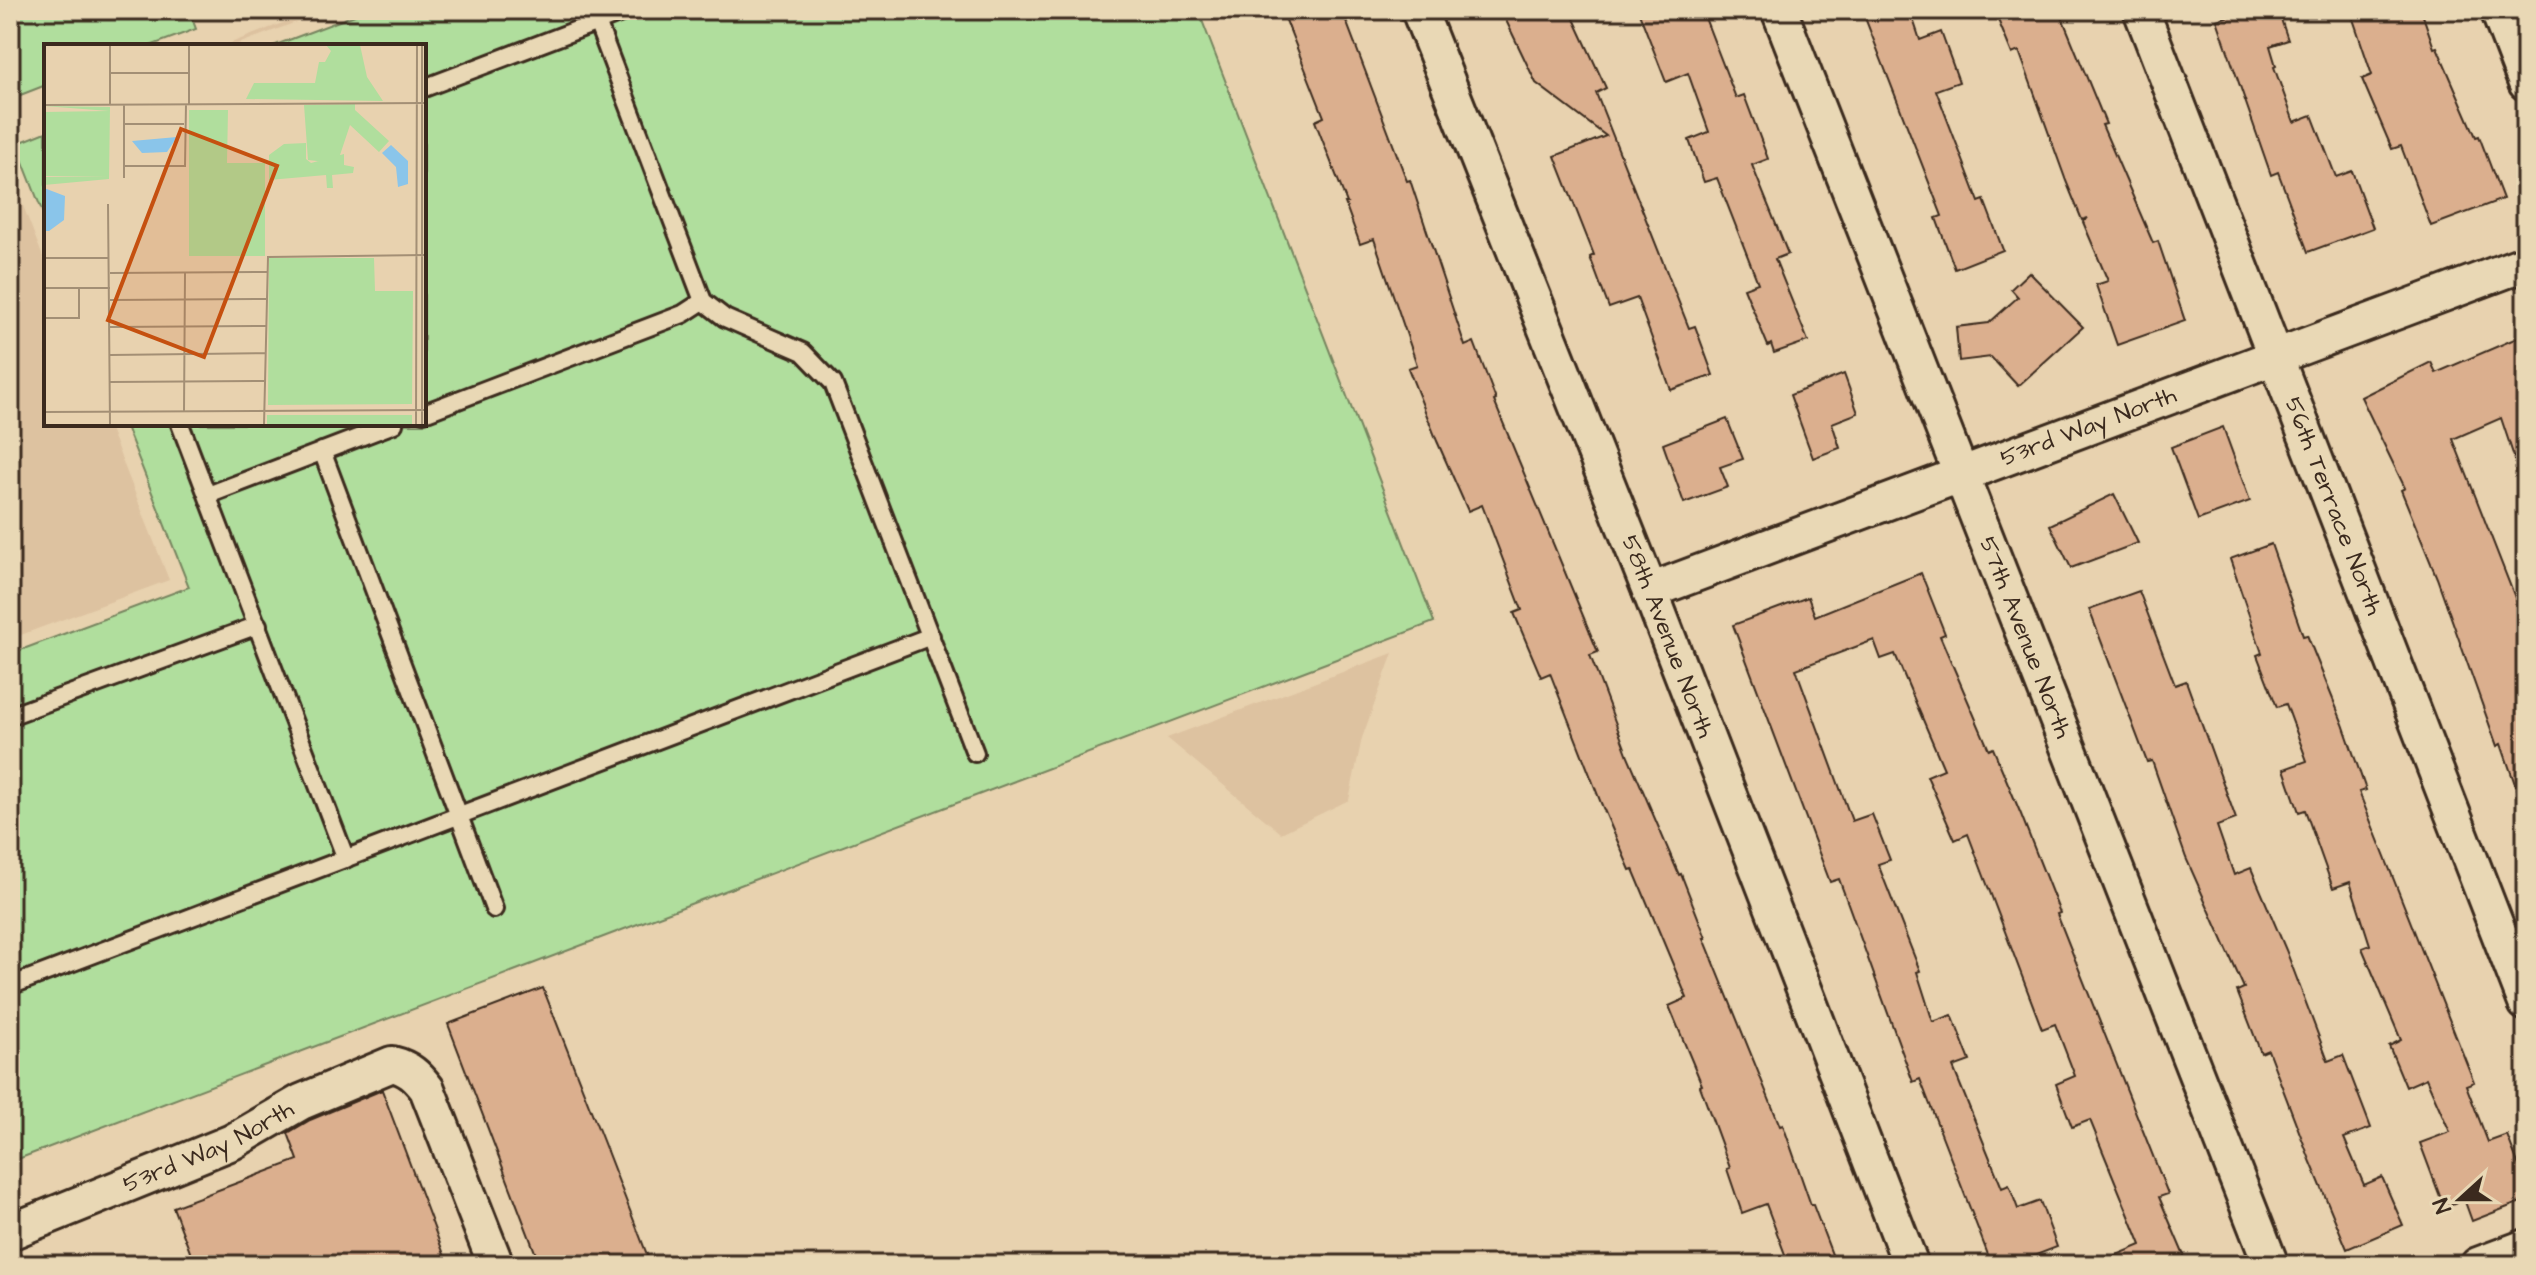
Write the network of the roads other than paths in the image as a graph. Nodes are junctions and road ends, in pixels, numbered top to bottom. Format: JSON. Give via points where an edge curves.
{"nodes":[{"id":1,"x":629,"y":10,"type":"edge"},
{"id":2,"x":1419,"y":10,"type":"edge"},
{"id":3,"x":1779,"y":10,"type":"edge"},
{"id":4,"x":2141,"y":10,"type":"edge"},
{"id":5,"x":2498,"y":10,"type":"edge"},
{"id":6,"x":597,"y":22,"type":"junction"},
{"id":7,"x":2526,"y":83,"type":"edge"},
{"id":8,"x":426,"y":87,"type":"edge"},
{"id":9,"x":2526,"y":263,"type":"edge"},
{"id":10,"x":703,"y":301,"type":"junction"},
{"id":11,"x":2277,"y":357,"type":"junction"},
{"id":12,"x":426,"y":412,"type":"edge"},
{"id":13,"x":181,"y":426,"type":"edge"},
{"id":14,"x":389,"y":426,"type":"edge"},
{"id":15,"x":322,"y":451,"type":"junction"},
{"id":16,"x":1961,"y":473,"type":"junction"},
{"id":17,"x":208,"y":495,"type":"junction"},
{"id":18,"x":1650,"y":591,"type":"junction"},
{"id":19,"x":258,"y":625,"type":"junction"},
{"id":20,"x":931,"y":636,"type":"junction"},
{"id":21,"x":10,"y":716,"type":"edge"},
{"id":22,"x":975,"y":753,"type":"dead end"},
{"id":23,"x":459,"y":816,"type":"junction"},
{"id":24,"x":346,"y":859,"type":"junction"},
{"id":25,"x":494,"y":909,"type":"dead end"},
{"id":26,"x":10,"y":986,"type":"edge"},
{"id":27,"x":2526,"y":1003,"type":"edge"},
{"id":28,"x":10,"y":1232,"type":"edge"},
{"id":29,"x":2526,"y":1247,"type":"edge"},
{"id":30,"x":496,"y":1265,"type":"edge"},
{"id":31,"x":1911,"y":1265,"type":"edge"},
{"id":32,"x":2271,"y":1265,"type":"edge"},
{"id":33,"x":2478,"y":1265,"type":"edge"}],
"edges":[{"from":1,"to":6,"type":"lane"},
{"from":2,"to":18,"type":"street","name":"58th Avenue North"},
{"from":3,"to":16,"type":"street","name":"57th Avenue North"},
{"from":4,"to":11,"type":"street","name":"56th Terrace North"},
{"from":5,"to":7,"type":"street"},
{"from":6,"to":8,"type":"lane"},
{"from":6,"to":10,"type":"lane"},
{"from":9,"to":11,"type":"street","name":"53rd Way North"},
{"from":10,"to":12,"type":"lane","via":[[683,314]]},
{"from":10,"to":20,"type":"lane","via":[[725,318],[803,352],[833,383]]},
{"from":11,"to":16,"type":"street","name":"53rd Way North"},
{"from":11,"to":27,"type":"street","name":"56th Terrace North"},
{"from":13,"to":17,"type":"lane"},
{"from":14,"to":15,"type":"lane"},
{"from":15,"to":17,"type":"lane"},
{"from":15,"to":23,"type":"lane"},
{"from":16,"to":18,"type":"street","name":"53rd Way North"},
{"from":16,"to":32,"type":"street","name":"57th Avenue North"},
{"from":17,"to":19,"type":"lane"},
{"from":18,"to":31,"type":"street","name":"58th Avenue North"},
{"from":19,"to":21,"type":"lane"},
{"from":19,"to":24,"type":"lane"},
{"from":20,"to":22,"type":"lane"},
{"from":20,"to":23,"type":"lane"},
{"from":23,"to":24,"type":"lane"},
{"from":23,"to":25,"type":"lane"},
{"from":24,"to":26,"type":"lane"},
{"from":28,"to":30,"type":"street","name":"53rd Way North","via":[[232,1142],[301,1102],[392,1064],[404,1067],[427,1089]]},
{"from":29,"to":33,"type":"street"}]}
